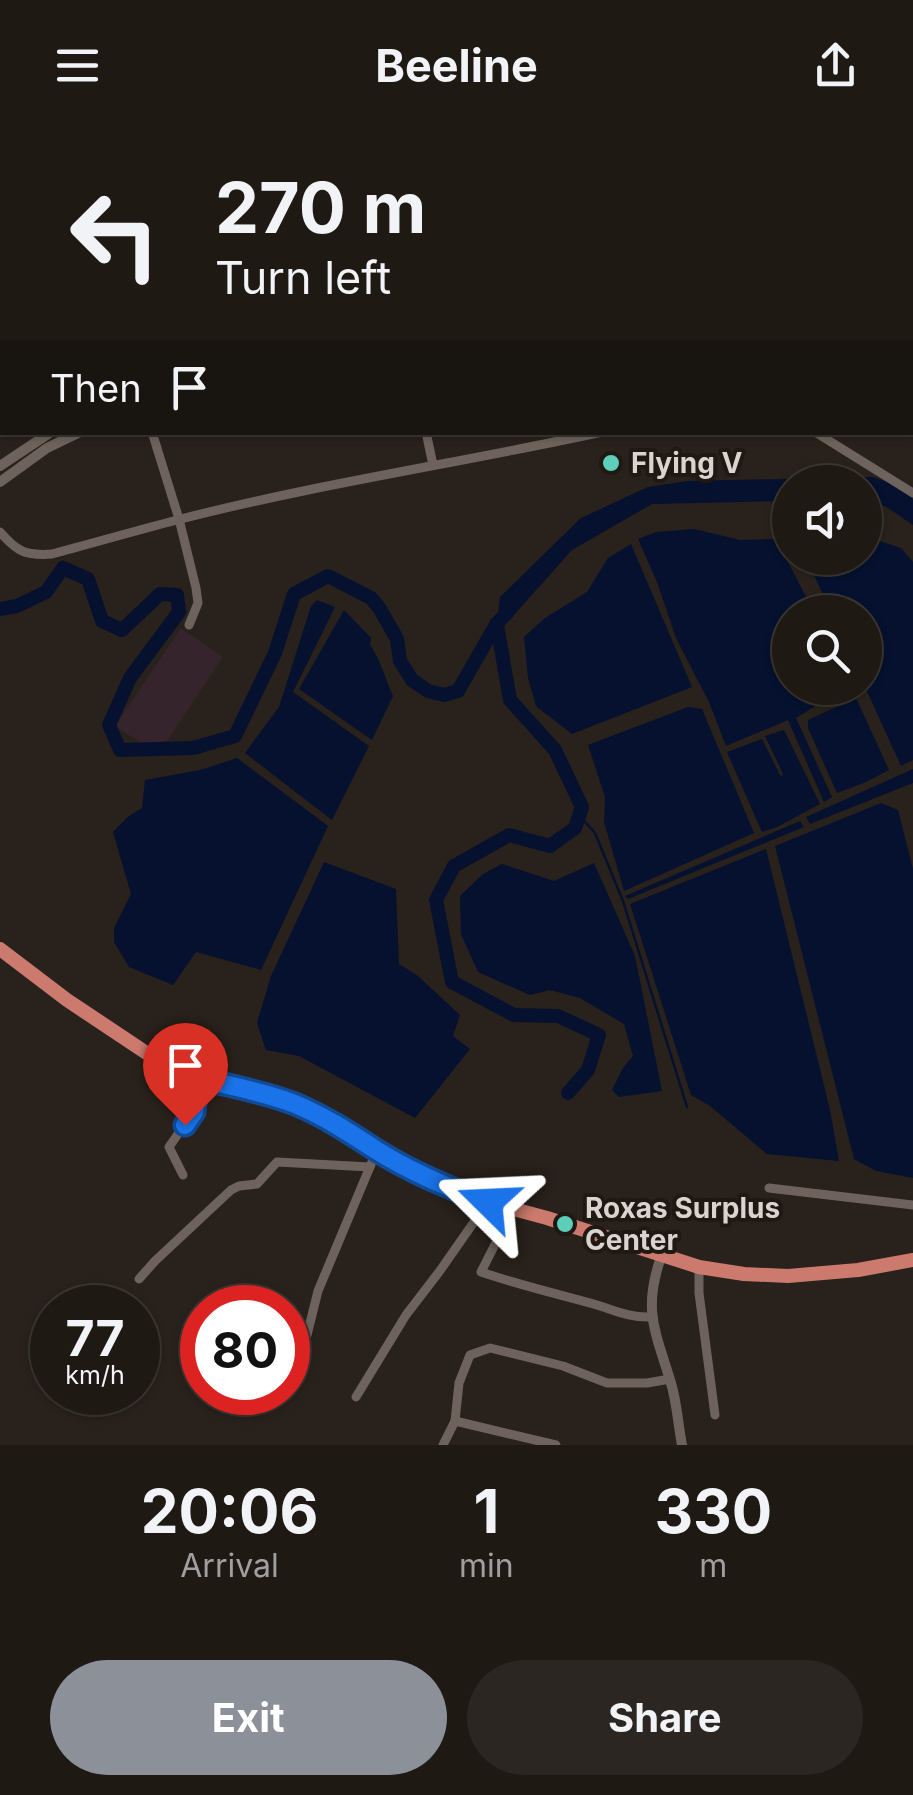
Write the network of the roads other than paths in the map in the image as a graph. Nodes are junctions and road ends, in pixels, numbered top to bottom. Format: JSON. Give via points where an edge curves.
{"nodes":[{"id":1,"x":46,"y":435,"type":"edge"},
{"id":2,"x":74,"y":435,"type":"edge"},
{"id":3,"x":153,"y":435,"type":"edge"},
{"id":4,"x":427,"y":435,"type":"edge"},
{"id":5,"x":588,"y":435,"type":"edge"},
{"id":6,"x":821,"y":435,"type":"edge"},
{"id":7,"x":433,"y":465,"type":"junction"},
{"id":8,"x":0,"y":466,"type":"edge"},
{"id":9,"x":0,"y":482,"type":"edge"},
{"id":10,"x":913,"y":493,"type":"edge"},
{"id":11,"x":179,"y":519,"type":"junction"},
{"id":12,"x":0,"y":532,"type":"edge"},
{"id":13,"x":189,"y":625,"type":"dead end"},
{"id":14,"x":0,"y":949,"type":"edge"},
{"id":15,"x":198,"y":1078,"type":"junction"},
{"id":16,"x":376,"y":1150,"type":"junction"},
{"id":17,"x":370,"y":1166,"type":"junction"},
{"id":18,"x":182,"y":1175,"type":"dead end"},
{"id":19,"x":770,"y":1188,"type":"dead end"},
{"id":20,"x":488,"y":1202,"type":"junction"},
{"id":21,"x":913,"y":1205,"type":"edge"},
{"id":22,"x":513,"y":1209,"type":"junction"},
{"id":23,"x":662,"y":1254,"type":"junction"},
{"id":24,"x":913,"y":1260,"type":"edge"},
{"id":25,"x":700,"y":1267,"type":"junction"},
{"id":26,"x":139,"y":1279,"type":"dead end"},
{"id":27,"x":650,"y":1317,"type":"junction"},
{"id":28,"x":310,"y":1322,"type":"edge"},
{"id":29,"x":670,"y":1379,"type":"junction"},
{"id":30,"x":356,"y":1396,"type":"dead end"},
{"id":31,"x":715,"y":1415,"type":"dead end"},
{"id":32,"x":454,"y":1420,"type":"junction"},
{"id":33,"x":443,"y":1445,"type":"edge"},
{"id":34,"x":556,"y":1445,"type":"edge"},
{"id":35,"x":682,"y":1445,"type":"edge"}],
"edges":[{"from":1,"to":8,"type":"street"},
{"from":2,"to":9,"type":"street"},
{"from":3,"to":11,"type":"street"},
{"from":4,"to":7,"type":"street"},
{"from":5,"to":7,"type":"street"},
{"from":6,"to":10,"type":"street"},
{"from":7,"to":11,"type":"street"},
{"from":11,"to":12,"type":"street","via":[[52,554],[30,555]]},
{"from":11,"to":13,"type":"street","via":[[198,603]]},
{"from":14,"to":15,"type":"highway","via":[[131,1044]]},
{"from":15,"to":16,"type":"highway","via":[[295,1104]]},
{"from":15,"to":18,"type":"street","via":[[194,1112],[169,1147]]},
{"from":16,"to":17,"type":"street"},
{"from":16,"to":20,"type":"highway"},
{"from":17,"to":26,"type":"street","via":[[276,1162],[257,1184],[231,1190]]},
{"from":17,"to":28,"type":"street"},
{"from":19,"to":21,"type":"street"},
{"from":20,"to":22,"type":"highway"},
{"from":20,"to":30,"type":"street"},
{"from":22,"to":23,"type":"highway"},
{"from":22,"to":27,"type":"street","via":[[481,1272],[631,1318]]},
{"from":23,"to":25,"type":"highway"},
{"from":23,"to":27,"type":"street"},
{"from":24,"to":25,"type":"highway","via":[[788,1276]]},
{"from":25,"to":31,"type":"street"},
{"from":27,"to":29,"type":"street"},
{"from":29,"to":32,"type":"street","via":[[607,1383],[490,1348],[470,1355]]},
{"from":29,"to":35,"type":"street"},
{"from":32,"to":33,"type":"street"},
{"from":32,"to":34,"type":"street"}]}
